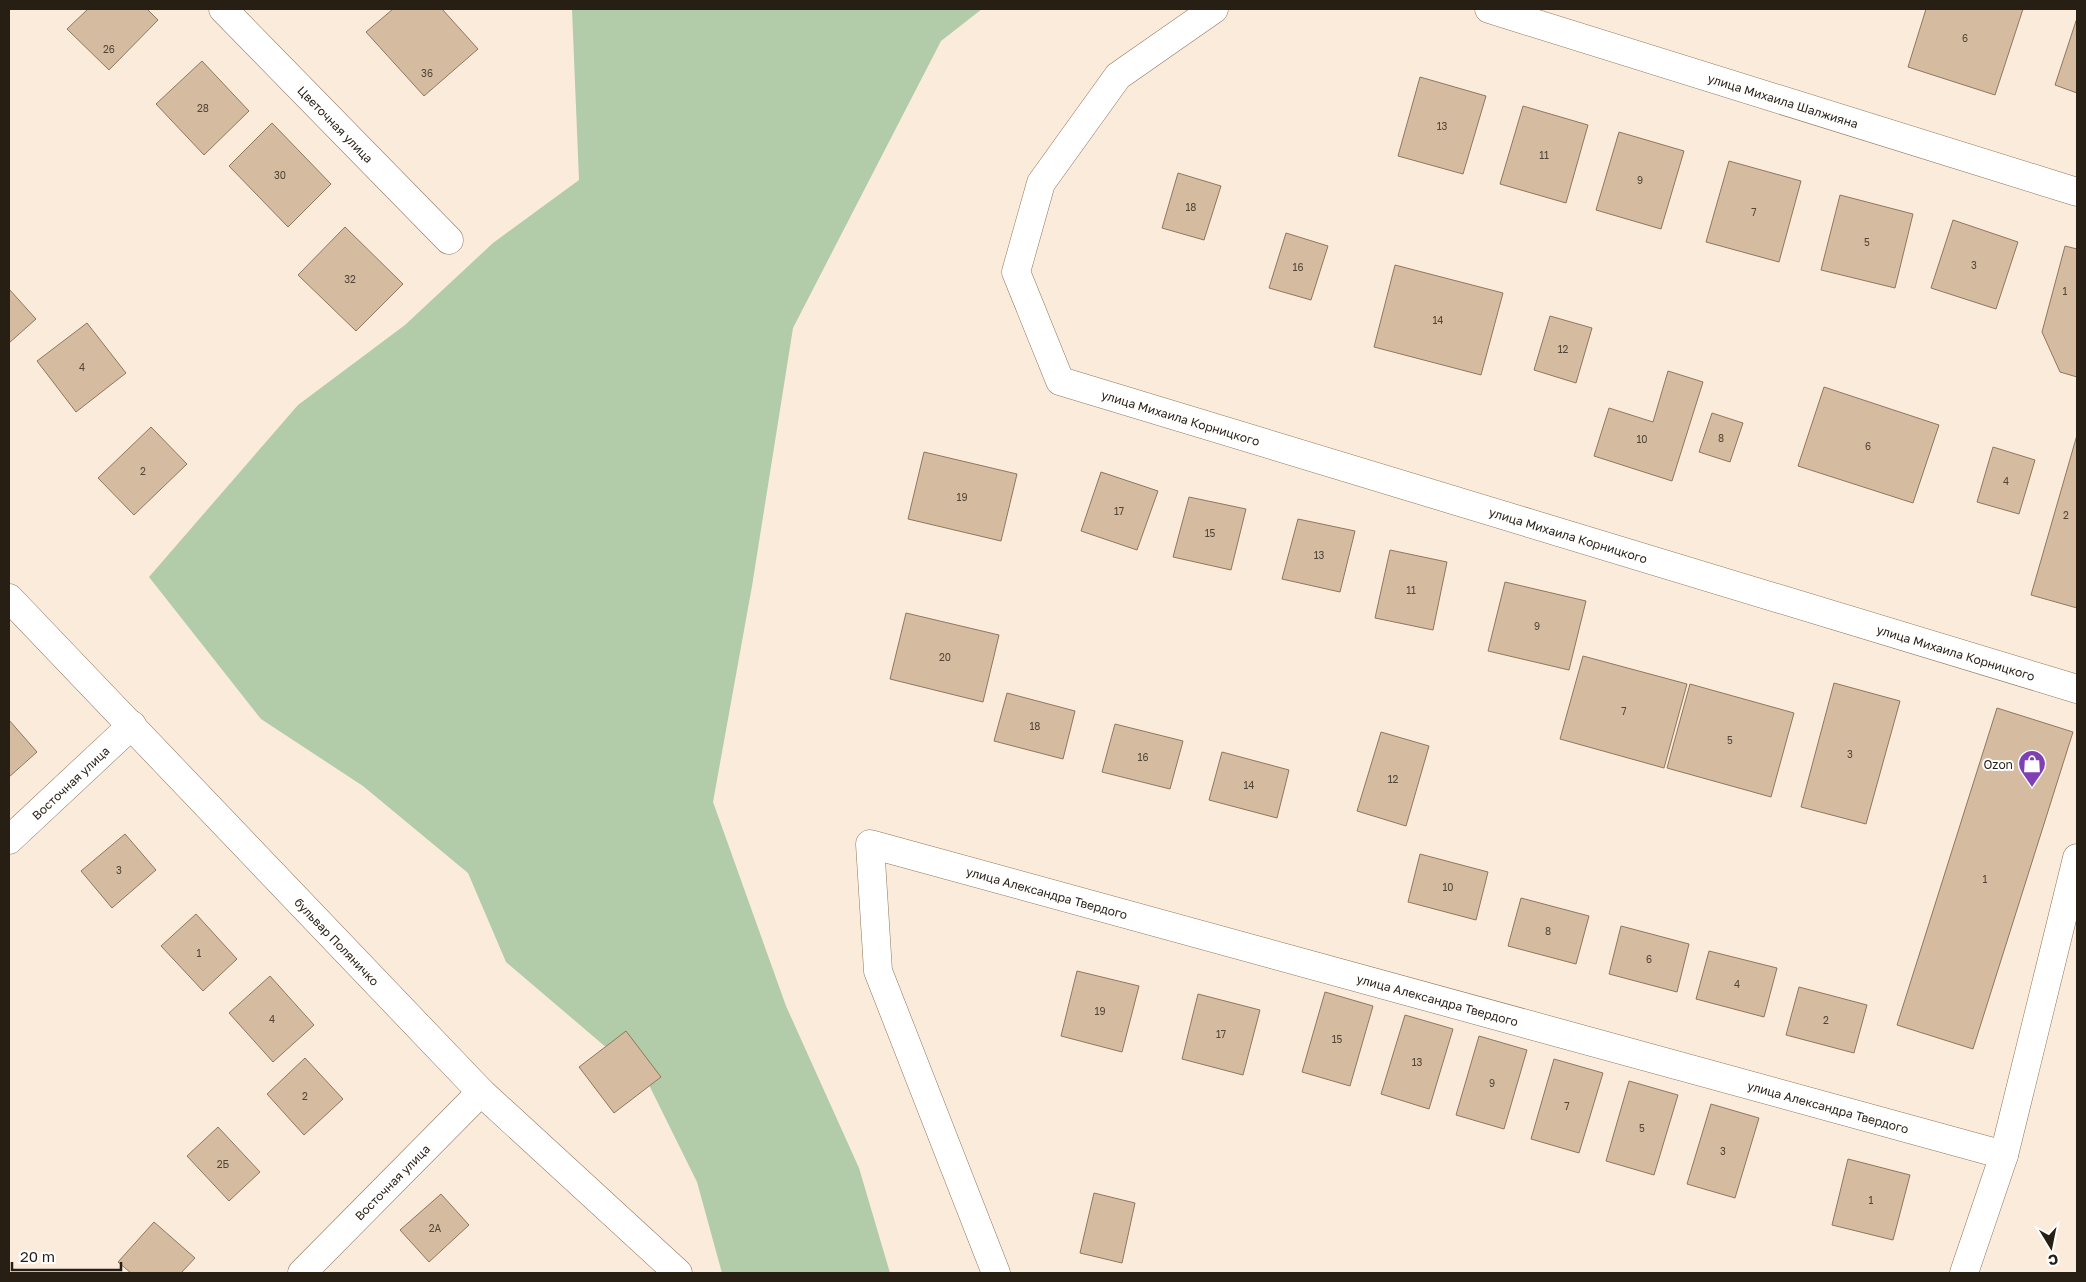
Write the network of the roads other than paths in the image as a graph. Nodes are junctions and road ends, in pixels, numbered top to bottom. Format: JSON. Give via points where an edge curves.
{"nodes":[{"id":1,"x":223,"y":9,"type":"edge"},
{"id":2,"x":1214,"y":9,"type":"edge"},
{"id":3,"x":1489,"y":9,"type":"edge"},
{"id":4,"x":2077,"y":192,"type":"edge"},
{"id":5,"x":449,"y":240,"type":"dead end"},
{"id":6,"x":9,"y":598,"type":"edge"},
{"id":7,"x":2077,"y":689,"type":"edge"},
{"id":8,"x":132,"y":725,"type":"junction"},
{"id":9,"x":9,"y":840,"type":"edge"},
{"id":10,"x":2077,"y":858,"type":"edge"},
{"id":11,"x":481,"y":1092,"type":"junction"},
{"id":12,"x":2004,"y":1155,"type":"junction"},
{"id":13,"x":302,"y":1273,"type":"edge"},
{"id":14,"x":678,"y":1273,"type":"edge"},
{"id":15,"x":996,"y":1273,"type":"edge"},
{"id":16,"x":1964,"y":1273,"type":"edge"}],
"edges":[{"from":1,"to":5,"type":"street","name":"Цветочная улица"},
{"from":2,"to":7,"type":"street","name":"улица Михаила Корницкого","via":[[1118,76],[1041,183],[1016,272],[1060,381]]},
{"from":3,"to":4,"type":"street","name":"улица Михаила Шалжияна"},
{"from":6,"to":8,"type":"street","name":"бульвар Поляничко"},
{"from":8,"to":9,"type":"street","name":"Восточная улица"},
{"from":8,"to":11,"type":"street","name":"бульвар Поляничко"},
{"from":10,"to":12,"type":"street"},
{"from":11,"to":13,"type":"street","name":"Восточная улица"},
{"from":11,"to":14,"type":"street","name":"бульвар Поляничко"},
{"from":12,"to":15,"type":"street","name":"улица Александра Твердого","via":[[870,844],[878,971]]},
{"from":12,"to":16,"type":"street"}]}
